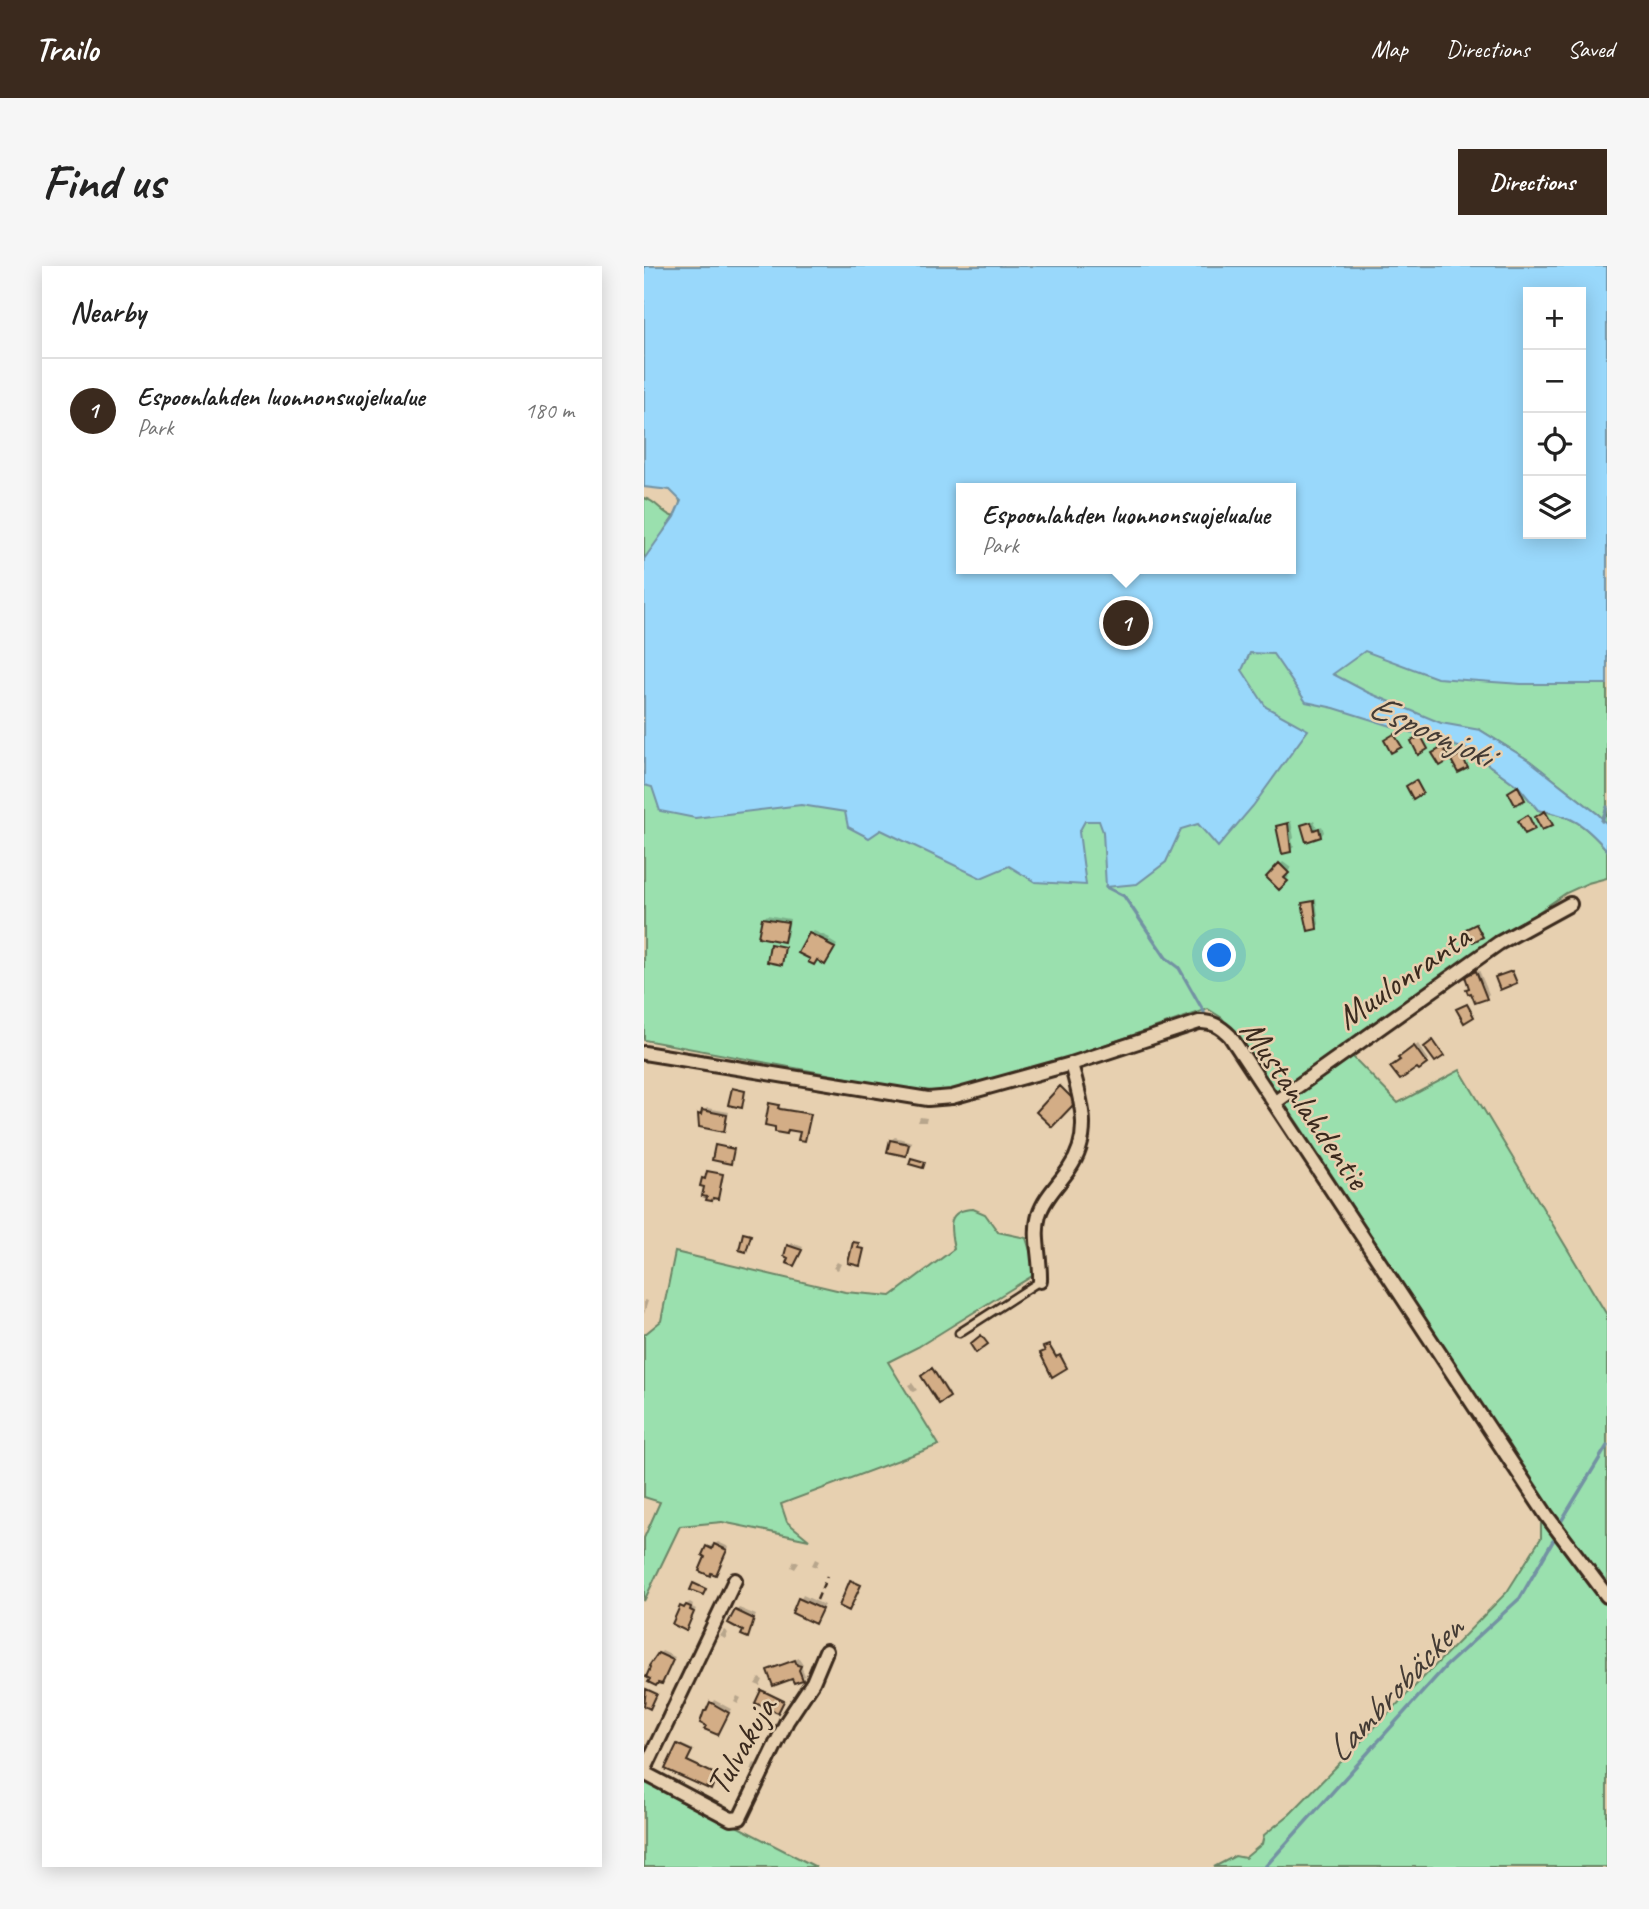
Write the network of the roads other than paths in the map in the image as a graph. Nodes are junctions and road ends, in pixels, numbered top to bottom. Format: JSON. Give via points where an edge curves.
{"nodes":[{"id":1,"x":1570,"y":904,"type":"dead end"},
{"id":2,"x":644,"y":1053,"type":"edge"},
{"id":3,"x":1071,"y":1064,"type":"junction"},
{"id":4,"x":1274,"y":1103,"type":"junction"},
{"id":5,"x":1040,"y":1281,"type":"joint"},
{"id":6,"x":959,"y":1333,"type":"dead end"},
{"id":7,"x":735,"y":1580,"type":"dead end"},
{"id":8,"x":1607,"y":1596,"type":"edge"},
{"id":9,"x":826,"y":1651,"type":"dead end"},
{"id":10,"x":644,"y":1772,"type":"edge"}],
"edges":[{"from":1,"to":4,"type":"street","name":"Muulonranta","via":[[1499,943]]},
{"from":2,"to":3,"type":"street","name":"Mustanlahdentie","via":[[928,1099],[952,1097]]},
{"from":3,"to":4,"type":"street","name":"Mustanlahdentie","via":[[1206,1022],[1230,1036]]},
{"from":3,"to":5,"type":"street","via":[[1084,1114],[1081,1141],[1071,1166],[1039,1215]]},
{"from":4,"to":8,"type":"street","name":"Mustanlahdentie","via":[[1568,1546]]},
{"from":5,"to":6,"type":"lane"},
{"from":7,"to":10,"type":"street"},
{"from":9,"to":10,"type":"street","name":"Tulvakuja","via":[[740,1818],[731,1819]]}]}
